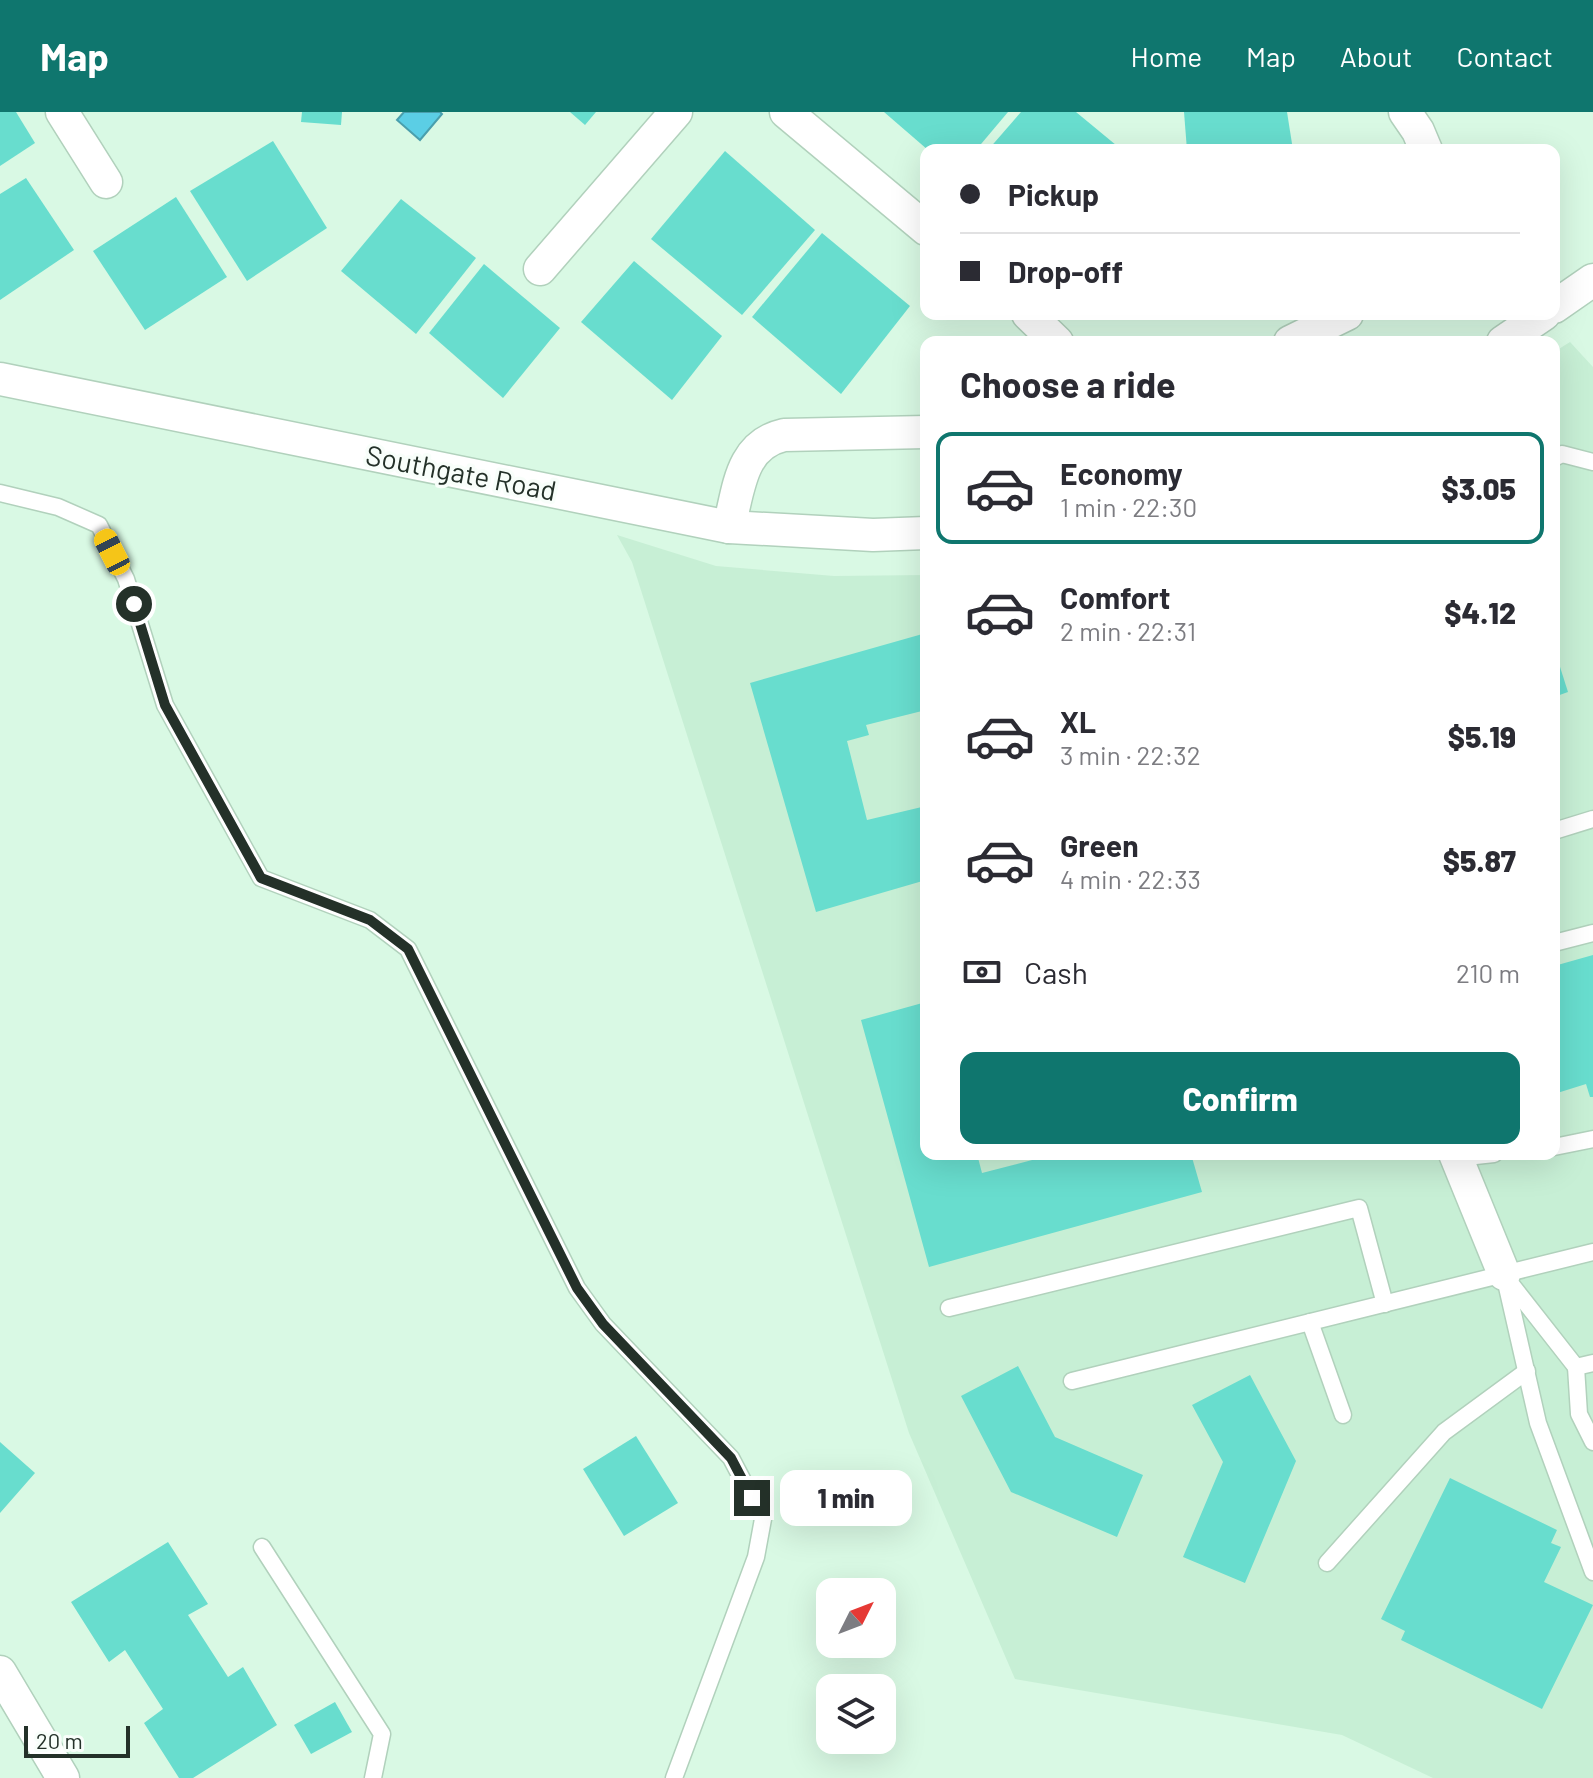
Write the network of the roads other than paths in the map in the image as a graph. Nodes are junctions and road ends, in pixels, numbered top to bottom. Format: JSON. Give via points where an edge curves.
{"nodes":[{"id":1,"x":62,"y":112,"type":"edge"},
{"id":2,"x":676,"y":112,"type":"edge"},
{"id":3,"x":786,"y":112,"type":"edge"},
{"id":4,"x":1405,"y":112,"type":"edge"},
{"id":5,"x":1423,"y":144,"type":"edge"},
{"id":6,"x":106,"y":182,"type":"dead end"},
{"id":7,"x":920,"y":224,"type":"edge"},
{"id":8,"x":540,"y":269,"type":"dead end"},
{"id":9,"x":1593,"y":280,"type":"edge"},
{"id":10,"x":1560,"y":303,"type":"edge"},
{"id":11,"x":1034,"y":320,"type":"edge"},
{"id":12,"x":1335,"y":320,"type":"edge"},
{"id":13,"x":1535,"y":320,"type":"edge"},
{"id":14,"x":1051,"y":336,"type":"edge"},
{"id":15,"x":1302,"y":336,"type":"edge"},
{"id":16,"x":1512,"y":336,"type":"edge"},
{"id":17,"x":0,"y":379,"type":"edge"},
{"id":18,"x":920,"y":432,"type":"edge"},
{"id":19,"x":1560,"y":455,"type":"edge"},
{"id":20,"x":1593,"y":462,"type":"edge"},
{"id":21,"x":0,"y":493,"type":"edge"},
{"id":22,"x":729,"y":527,"type":"junction"},
{"id":23,"x":920,"y":533,"type":"edge"},
{"id":24,"x":1593,"y":819,"type":"edge"},
{"id":25,"x":1560,"y":829,"type":"edge"},
{"id":26,"x":1593,"y":933,"type":"edge"},
{"id":27,"x":1560,"y":941,"type":"edge"},
{"id":28,"x":1593,"y":1139,"type":"edge"},
{"id":29,"x":1560,"y":1146,"type":"edge"},
{"id":30,"x":1458,"y":1160,"type":"edge"},
{"id":31,"x":1593,"y":1252,"type":"edge"},
{"id":32,"x":1504,"y":1274,"type":"junction"},
{"id":33,"x":1385,"y":1304,"type":"junction"},
{"id":34,"x":949,"y":1308,"type":"dead end"},
{"id":35,"x":1310,"y":1322,"type":"junction"},
{"id":36,"x":1593,"y":1363,"type":"edge"},
{"id":37,"x":1576,"y":1367,"type":"junction"},
{"id":38,"x":1527,"y":1371,"type":"junction"},
{"id":39,"x":1072,"y":1381,"type":"dead end"},
{"id":40,"x":1343,"y":1415,"type":"dead end"},
{"id":41,"x":1593,"y":1442,"type":"edge"},
{"id":42,"x":262,"y":1547,"type":"dead end"},
{"id":43,"x":1327,"y":1563,"type":"dead end"},
{"id":44,"x":1593,"y":1572,"type":"edge"},
{"id":45,"x":0,"y":1672,"type":"edge"},
{"id":46,"x":63,"y":1778,"type":"edge"},
{"id":47,"x":373,"y":1778,"type":"edge"},
{"id":48,"x":674,"y":1778,"type":"edge"}],
"edges":[{"from":1,"to":6,"type":"street"},
{"from":2,"to":8,"type":"street"},
{"from":3,"to":7,"type":"street"},
{"from":4,"to":5,"type":"street"},
{"from":9,"to":10,"type":"street"},
{"from":11,"to":14,"type":"street"},
{"from":12,"to":15,"type":"street"},
{"from":13,"to":16,"type":"street"},
{"from":17,"to":22,"type":"street","name":"Southgate Road"},
{"from":18,"to":22,"type":"street","via":[[768,439],[753,451],[744,469]]},
{"from":19,"to":20,"type":"lane"},
{"from":21,"to":48,"type":"lane","via":[[58,507],[99,525],[126,579],[165,705],[261,878],[370,920],[408,949],[577,1288],[603,1324],[738,1470],[763,1519],[756,1557]]},
{"from":22,"to":23,"type":"street","name":"Southgate Road"},
{"from":24,"to":25,"type":"lane"},
{"from":26,"to":27,"type":"lane"},
{"from":28,"to":29,"type":"lane"},
{"from":30,"to":32,"type":"street"},
{"from":31,"to":32,"type":"lane"},
{"from":32,"to":33,"type":"lane"},
{"from":32,"to":37,"type":"lane"},
{"from":32,"to":38,"type":"lane"},
{"from":33,"to":34,"type":"lane","via":[[1359,1208]]},
{"from":33,"to":35,"type":"lane"},
{"from":35,"to":39,"type":"lane"},
{"from":35,"to":40,"type":"lane"},
{"from":36,"to":37,"type":"lane"},
{"from":37,"to":41,"type":"lane","via":[[1579,1414]]},
{"from":38,"to":43,"type":"lane","via":[[1444,1432]]},
{"from":38,"to":44,"type":"lane","via":[[1538,1423]]},
{"from":42,"to":47,"type":"lane","via":[[382,1734]]},
{"from":45,"to":46,"type":"street"}]}
